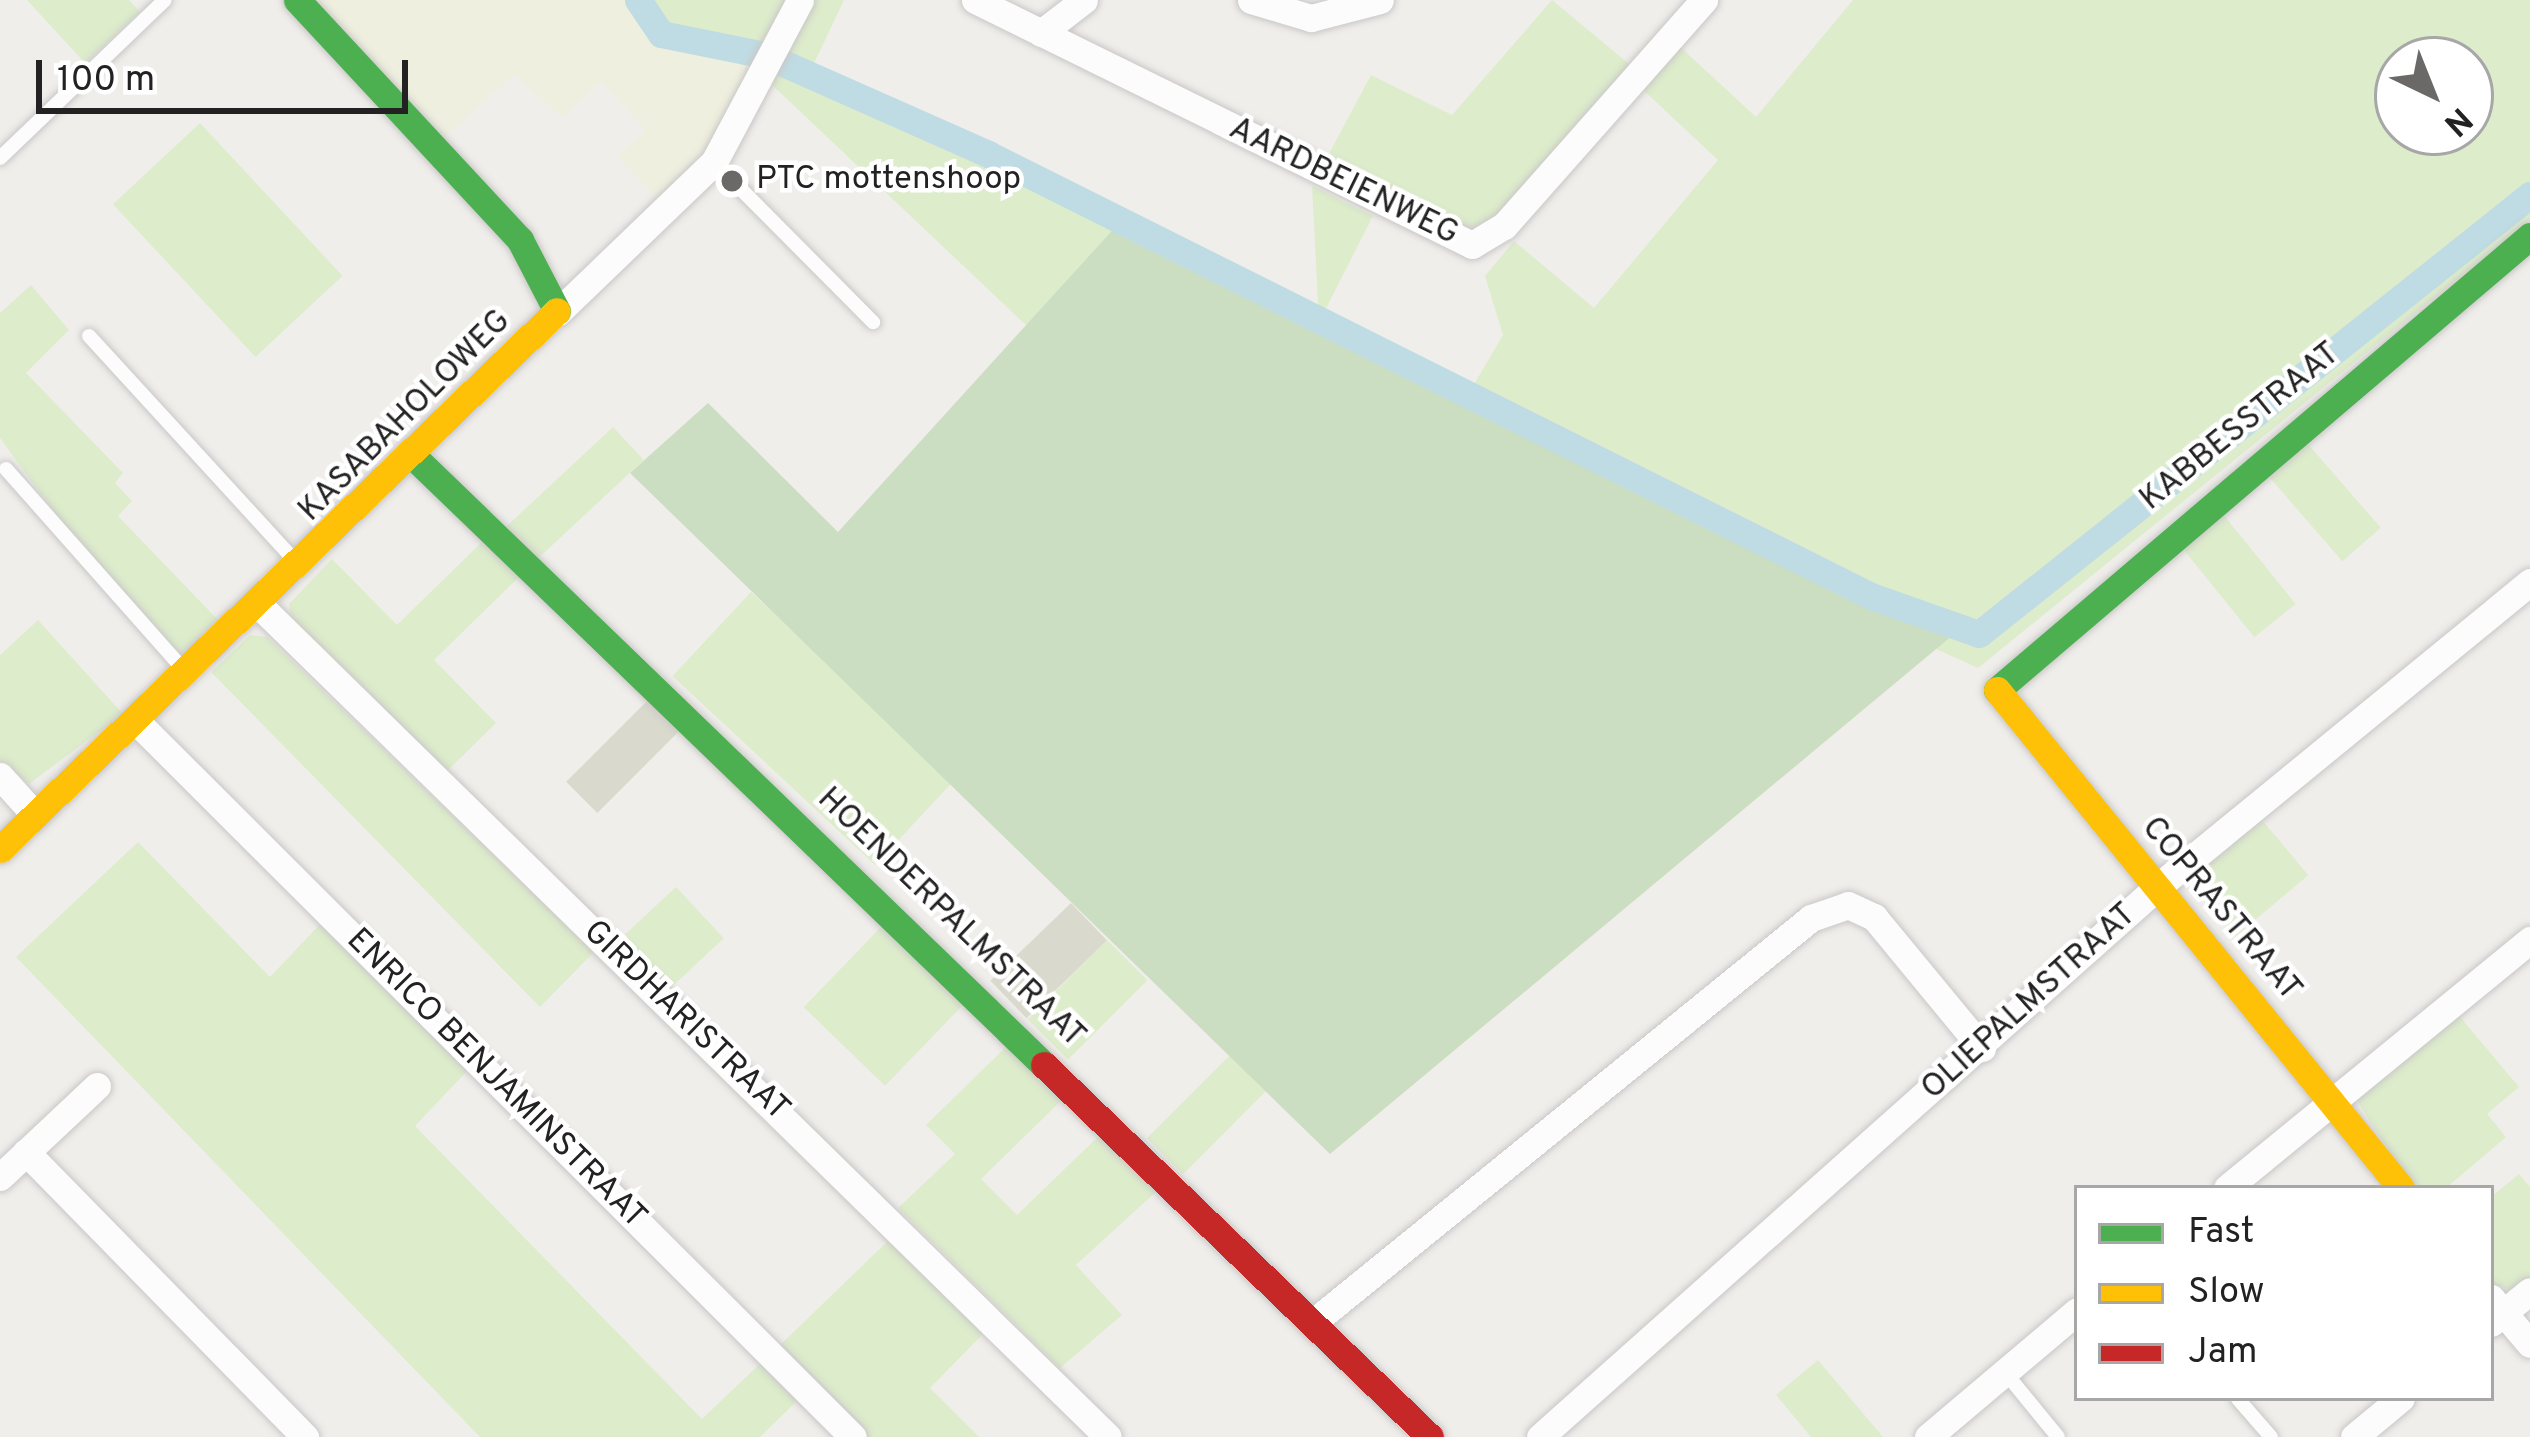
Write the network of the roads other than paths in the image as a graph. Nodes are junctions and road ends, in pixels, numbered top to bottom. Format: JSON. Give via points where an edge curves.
{"nodes":[{"id":1,"x":165,"y":0,"type":"edge"},
{"id":2,"x":296,"y":0,"type":"edge"},
{"id":3,"x":800,"y":0,"type":"edge"},
{"id":4,"x":975,"y":0,"type":"edge"},
{"id":5,"x":1084,"y":0,"type":"edge"},
{"id":6,"x":1251,"y":0,"type":"edge"},
{"id":7,"x":1380,"y":0,"type":"edge"},
{"id":8,"x":1704,"y":0,"type":"edge"},
{"id":9,"x":1041,"y":33,"type":"junction"},
{"id":10,"x":0,"y":158,"type":"edge"},
{"id":11,"x":714,"y":162,"type":"junction"},
{"id":12,"x":2530,"y":236,"type":"edge"},
{"id":13,"x":558,"y":312,"type":"junction"},
{"id":14,"x":873,"y":322,"type":"dead end"},
{"id":15,"x":89,"y":336,"type":"dead end"},
{"id":16,"x":415,"y":458,"type":"junction"},
{"id":17,"x":6,"y":469,"type":"dead end"},
{"id":18,"x":303,"y":569,"type":"junction"},
{"id":19,"x":2530,"y":582,"type":"edge"},
{"id":20,"x":262,"y":608,"type":"junction"},
{"id":21,"x":1997,"y":675,"type":"joint"},
{"id":22,"x":188,"y":676,"type":"junction"},
{"id":23,"x":138,"y":722,"type":"junction"},
{"id":24,"x":0,"y":776,"type":"edge"},
{"id":25,"x":35,"y":815,"type":"junction"},
{"id":26,"x":0,"y":849,"type":"edge"},
{"id":27,"x":2155,"y":889,"type":"junction"},
{"id":28,"x":2530,"y":940,"type":"edge"},
{"id":29,"x":1982,"y":1048,"type":"junction"},
{"id":30,"x":97,"y":1086,"type":"dead end"},
{"id":31,"x":2331,"y":1102,"type":"junction"},
{"id":32,"x":26,"y":1152,"type":"junction"},
{"id":33,"x":0,"y":1177,"type":"edge"},
{"id":34,"x":2231,"y":1185,"type":"edge"},
{"id":35,"x":2399,"y":1185,"type":"edge"},
{"id":36,"x":2530,"y":1291,"type":"edge"},
{"id":37,"x":2495,"y":1311,"type":"edge"},
{"id":38,"x":2074,"y":1313,"type":"edge"},
{"id":39,"x":1316,"y":1320,"type":"junction"},
{"id":40,"x":2530,"y":1344,"type":"edge"},
{"id":41,"x":2004,"y":1371,"type":"junction"},
{"id":42,"x":2240,"y":1401,"type":"edge"},
{"id":43,"x":2397,"y":1401,"type":"edge"},
{"id":44,"x":305,"y":1437,"type":"edge"},
{"id":45,"x":853,"y":1437,"type":"edge"},
{"id":46,"x":1108,"y":1437,"type":"edge"},
{"id":47,"x":1430,"y":1437,"type":"edge"},
{"id":48,"x":1540,"y":1437,"type":"edge"},
{"id":49,"x":1928,"y":1437,"type":"edge"},
{"id":50,"x":2058,"y":1437,"type":"edge"},
{"id":51,"x":2271,"y":1437,"type":"edge"},
{"id":52,"x":2354,"y":1437,"type":"edge"}],
"edges":[{"from":1,"to":10,"type":"lane"},
{"from":2,"to":13,"type":"street","name":"KASABAHOLOWEG","via":[[520,240]]},
{"from":3,"to":11,"type":"street"},
{"from":4,"to":9,"type":"street","name":"AARDBEIENWEG"},
{"from":5,"to":9,"type":"street"},
{"from":6,"to":7,"type":"street","via":[[1311,18]]},
{"from":8,"to":9,"type":"street","name":"AARDBEIENWEG","via":[[1504,226],[1472,245]]},
{"from":11,"to":13,"type":"street"},
{"from":11,"to":14,"type":"lane"},
{"from":12,"to":21,"type":"street","name":"KABBESSTRAAT"},
{"from":13,"to":16,"type":"street","name":"KASABAHOLOWEG"},
{"from":15,"to":18,"type":"lane"},
{"from":16,"to":18,"type":"street","name":"KASABAHOLOWEG"},
{"from":16,"to":39,"type":"street","name":"HOENDERPALMSTRAAT"},
{"from":17,"to":22,"type":"lane"},
{"from":18,"to":20,"type":"street","name":"KASABAHOLOWEG"},
{"from":19,"to":27,"type":"street","name":"OLIEPALMSTRAAT"},
{"from":20,"to":22,"type":"street","name":"KASABAHOLOWEG"},
{"from":20,"to":46,"type":"street","name":"GIRDHARISTRAAT"},
{"from":21,"to":27,"type":"street","name":"COPRASTRAAT","via":[[1996,693]]},
{"from":22,"to":23,"type":"street","name":"KASABAHOLOWEG"},
{"from":23,"to":25,"type":"street","name":"KASABAHOLOWEG"},
{"from":23,"to":45,"type":"street","name":"ENRICO BENJAMINSTRAAT"},
{"from":24,"to":25,"type":"street"},
{"from":25,"to":26,"type":"street","name":"KASABAHOLOWEG"},
{"from":27,"to":29,"type":"street","name":"OLIEPALMSTRAAT"},
{"from":27,"to":31,"type":"street","name":"COPRASTRAAT"},
{"from":28,"to":31,"type":"street"},
{"from":29,"to":39,"type":"street","via":[[1874,917],[1848,905],[1811,918]]},
{"from":29,"to":48,"type":"street","name":"OLIEPALMSTRAAT"},
{"from":30,"to":32,"type":"street"},
{"from":31,"to":34,"type":"street"},
{"from":31,"to":35,"type":"street","name":"COPRASTRAAT"},
{"from":32,"to":33,"type":"street"},
{"from":32,"to":44,"type":"street"},
{"from":36,"to":37,"type":"street"},
{"from":37,"to":40,"type":"street"},
{"from":38,"to":41,"type":"street"},
{"from":39,"to":47,"type":"street","name":"HOENDERPALMSTRAAT"},
{"from":41,"to":49,"type":"street"},
{"from":41,"to":50,"type":"lane"},
{"from":42,"to":51,"type":"lane"},
{"from":43,"to":52,"type":"street"}]}
